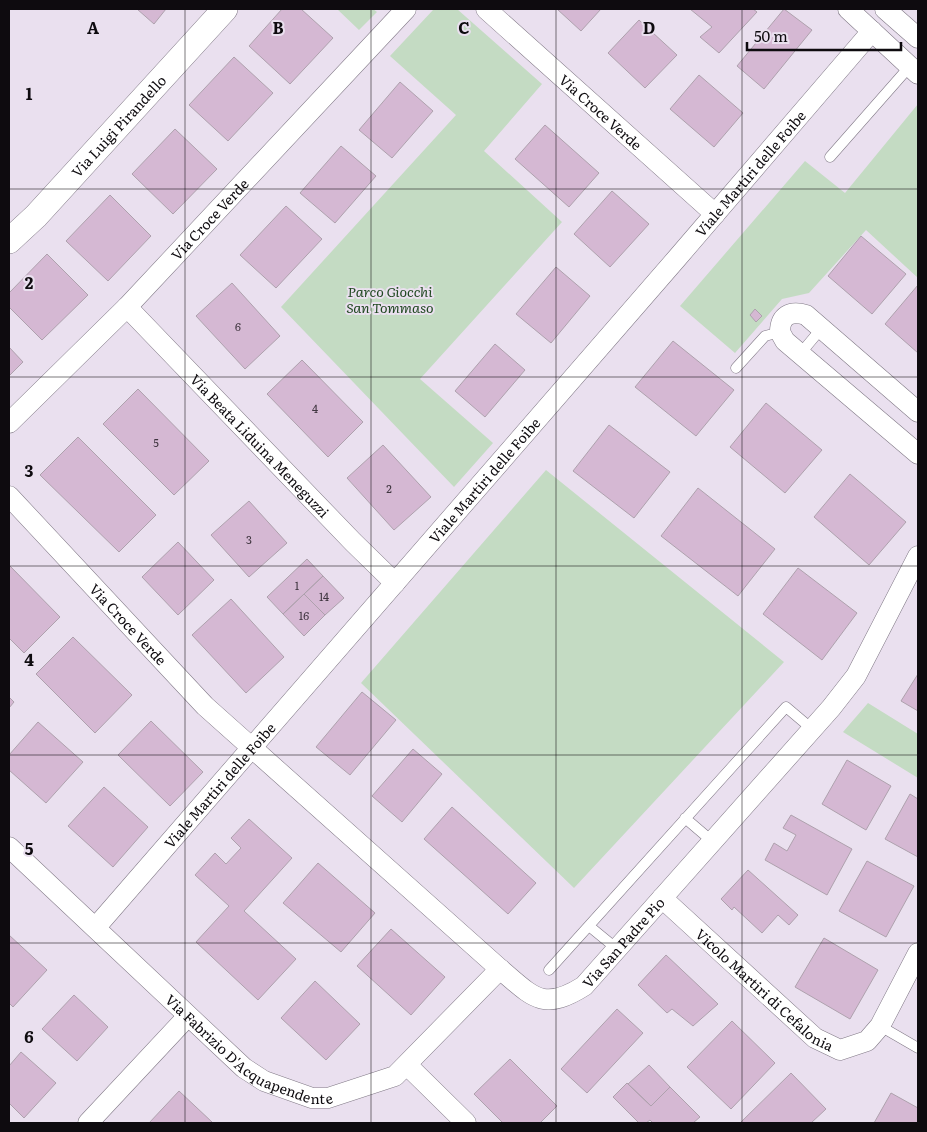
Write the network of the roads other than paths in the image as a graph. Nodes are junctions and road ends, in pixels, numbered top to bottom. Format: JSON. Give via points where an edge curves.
{"nodes":[{"id":1,"x":225,"y":9,"type":"edge"},
{"id":2,"x":406,"y":9,"type":"edge"},
{"id":3,"x":486,"y":9,"type":"edge"},
{"id":4,"x":848,"y":9,"type":"edge"},
{"id":5,"x":886,"y":9,"type":"edge"},
{"id":6,"x":872,"y":30,"type":"junction"},
{"id":7,"x":918,"y":38,"type":"edge"},
{"id":8,"x":914,"y":70,"type":"edge"},
{"id":9,"x":830,"y":157,"type":"dead end"},
{"id":10,"x":715,"y":214,"type":"junction"},
{"id":11,"x":9,"y":241,"type":"edge"},
{"id":12,"x":127,"y":307,"type":"junction"},
{"id":13,"x":821,"y":329,"type":"junction"},
{"id":14,"x":780,"y":332,"type":"junction"},
{"id":15,"x":800,"y":354,"type":"junction"},
{"id":16,"x":736,"y":368,"type":"dead end"},
{"id":17,"x":918,"y":412,"type":"edge"},
{"id":18,"x":9,"y":423,"type":"edge"},
{"id":19,"x":918,"y":454,"type":"edge"},
{"id":20,"x":9,"y":496,"type":"edge"},
{"id":21,"x":918,"y":556,"type":"edge"},
{"id":22,"x":395,"y":583,"type":"junction"},
{"id":23,"x":911,"y":588,"type":"edge"},
{"id":24,"x":812,"y":729,"type":"junction"},
{"id":25,"x":252,"y":748,"type":"junction"},
{"id":26,"x":685,"y":818,"type":"junction"},
{"id":27,"x":713,"y":842,"type":"junction"},
{"id":28,"x":12,"y":855,"type":"edge"},
{"id":29,"x":662,"y":898,"type":"junction"},
{"id":30,"x":589,"y":926,"type":"junction"},
{"id":31,"x":96,"y":927,"type":"junction"},
{"id":32,"x":616,"y":949,"type":"junction"},
{"id":33,"x":918,"y":953,"type":"edge"},
{"id":34,"x":500,"y":968,"type":"junction"},
{"id":35,"x":549,"y":970,"type":"dead end"},
{"id":36,"x":188,"y":1016,"type":"junction"},
{"id":37,"x":880,"y":1026,"type":"junction"},
{"id":38,"x":918,"y":1048,"type":"edge"},
{"id":39,"x":407,"y":1064,"type":"junction"},
{"id":40,"x":88,"y":1123,"type":"edge"},
{"id":41,"x":466,"y":1123,"type":"edge"}],
"edges":[{"from":1,"to":11,"type":"street","name":"Via Luigi Pirandello","via":[[36,216]]},
{"from":2,"to":12,"type":"street","name":"Via Croce Verde"},
{"from":3,"to":10,"type":"street","name":"Via Croce Verde"},
{"from":4,"to":6,"type":"street"},
{"from":5,"to":7,"type":"street"},
{"from":6,"to":8,"type":"street"},
{"from":6,"to":10,"type":"street","name":"Viale Martiri delle Foibe"},
{"from":8,"to":9,"type":"lane"},
{"from":10,"to":22,"type":"street","name":"Viale Martiri delle Foibe"},
{"from":12,"to":18,"type":"street","name":"Via Croce Verde"},
{"from":12,"to":22,"type":"street","name":"Via Beata Liduina Meneguzzi"},
{"from":13,"to":14,"type":"street","via":[[806,315],[797,312],[783,318]]},
{"from":13,"to":15,"type":"lane"},
{"from":13,"to":17,"type":"street"},
{"from":14,"to":15,"type":"street"},
{"from":14,"to":16,"type":"lane","via":[[765,336]]},
{"from":15,"to":19,"type":"street"},
{"from":20,"to":25,"type":"street","name":"Via Croce Verde","via":[[206,706]]},
{"from":21,"to":23,"type":"street","name":"Via San Padre Pio"},
{"from":22,"to":25,"type":"street","name":"Viale Martiri delle Foibe"},
{"from":23,"to":24,"type":"street","name":"Via San Padre Pio","via":[[856,676]]},
{"from":24,"to":26,"type":"lane","via":[[786,707]]},
{"from":24,"to":27,"type":"street","name":"Via San Padre Pio"},
{"from":25,"to":31,"type":"street","name":"Viale Martiri delle Foibe"},
{"from":25,"to":34,"type":"street","name":"Via San Padre Pio"},
{"from":26,"to":27,"type":"lane"},
{"from":26,"to":30,"type":"lane"},
{"from":27,"to":29,"type":"street","name":"Via San Padre Pio"},
{"from":28,"to":31,"type":"street","name":"Via Fabrizio D'Acquapendente"},
{"from":29,"to":32,"type":"street","name":"Via San Padre Pio"},
{"from":29,"to":37,"type":"street","name":"Vicolo Martiri di Cefalonia","via":[[815,1038],[840,1050],[867,1041]]},
{"from":30,"to":32,"type":"lane"},
{"from":30,"to":35,"type":"lane"},
{"from":31,"to":36,"type":"street","name":"Via Fabrizio D'Acquapendente"},
{"from":32,"to":34,"type":"street","name":"Via San Padre Pio","via":[[584,986],[566,997],[549,1001],[530,993]]},
{"from":33,"to":37,"type":"street","name":"Vicolo Martiri di Cefalonia"},
{"from":34,"to":39,"type":"street","name":"Via Fabrizio D'Acquapendente"},
{"from":36,"to":39,"type":"street","name":"Via Fabrizio D'Acquapendente","via":[[253,1075],[264,1082],[312,1098],[328,1098],[395,1076]]},
{"from":36,"to":40,"type":"street"},
{"from":37,"to":38,"type":"lane"},
{"from":39,"to":41,"type":"street"}]}
